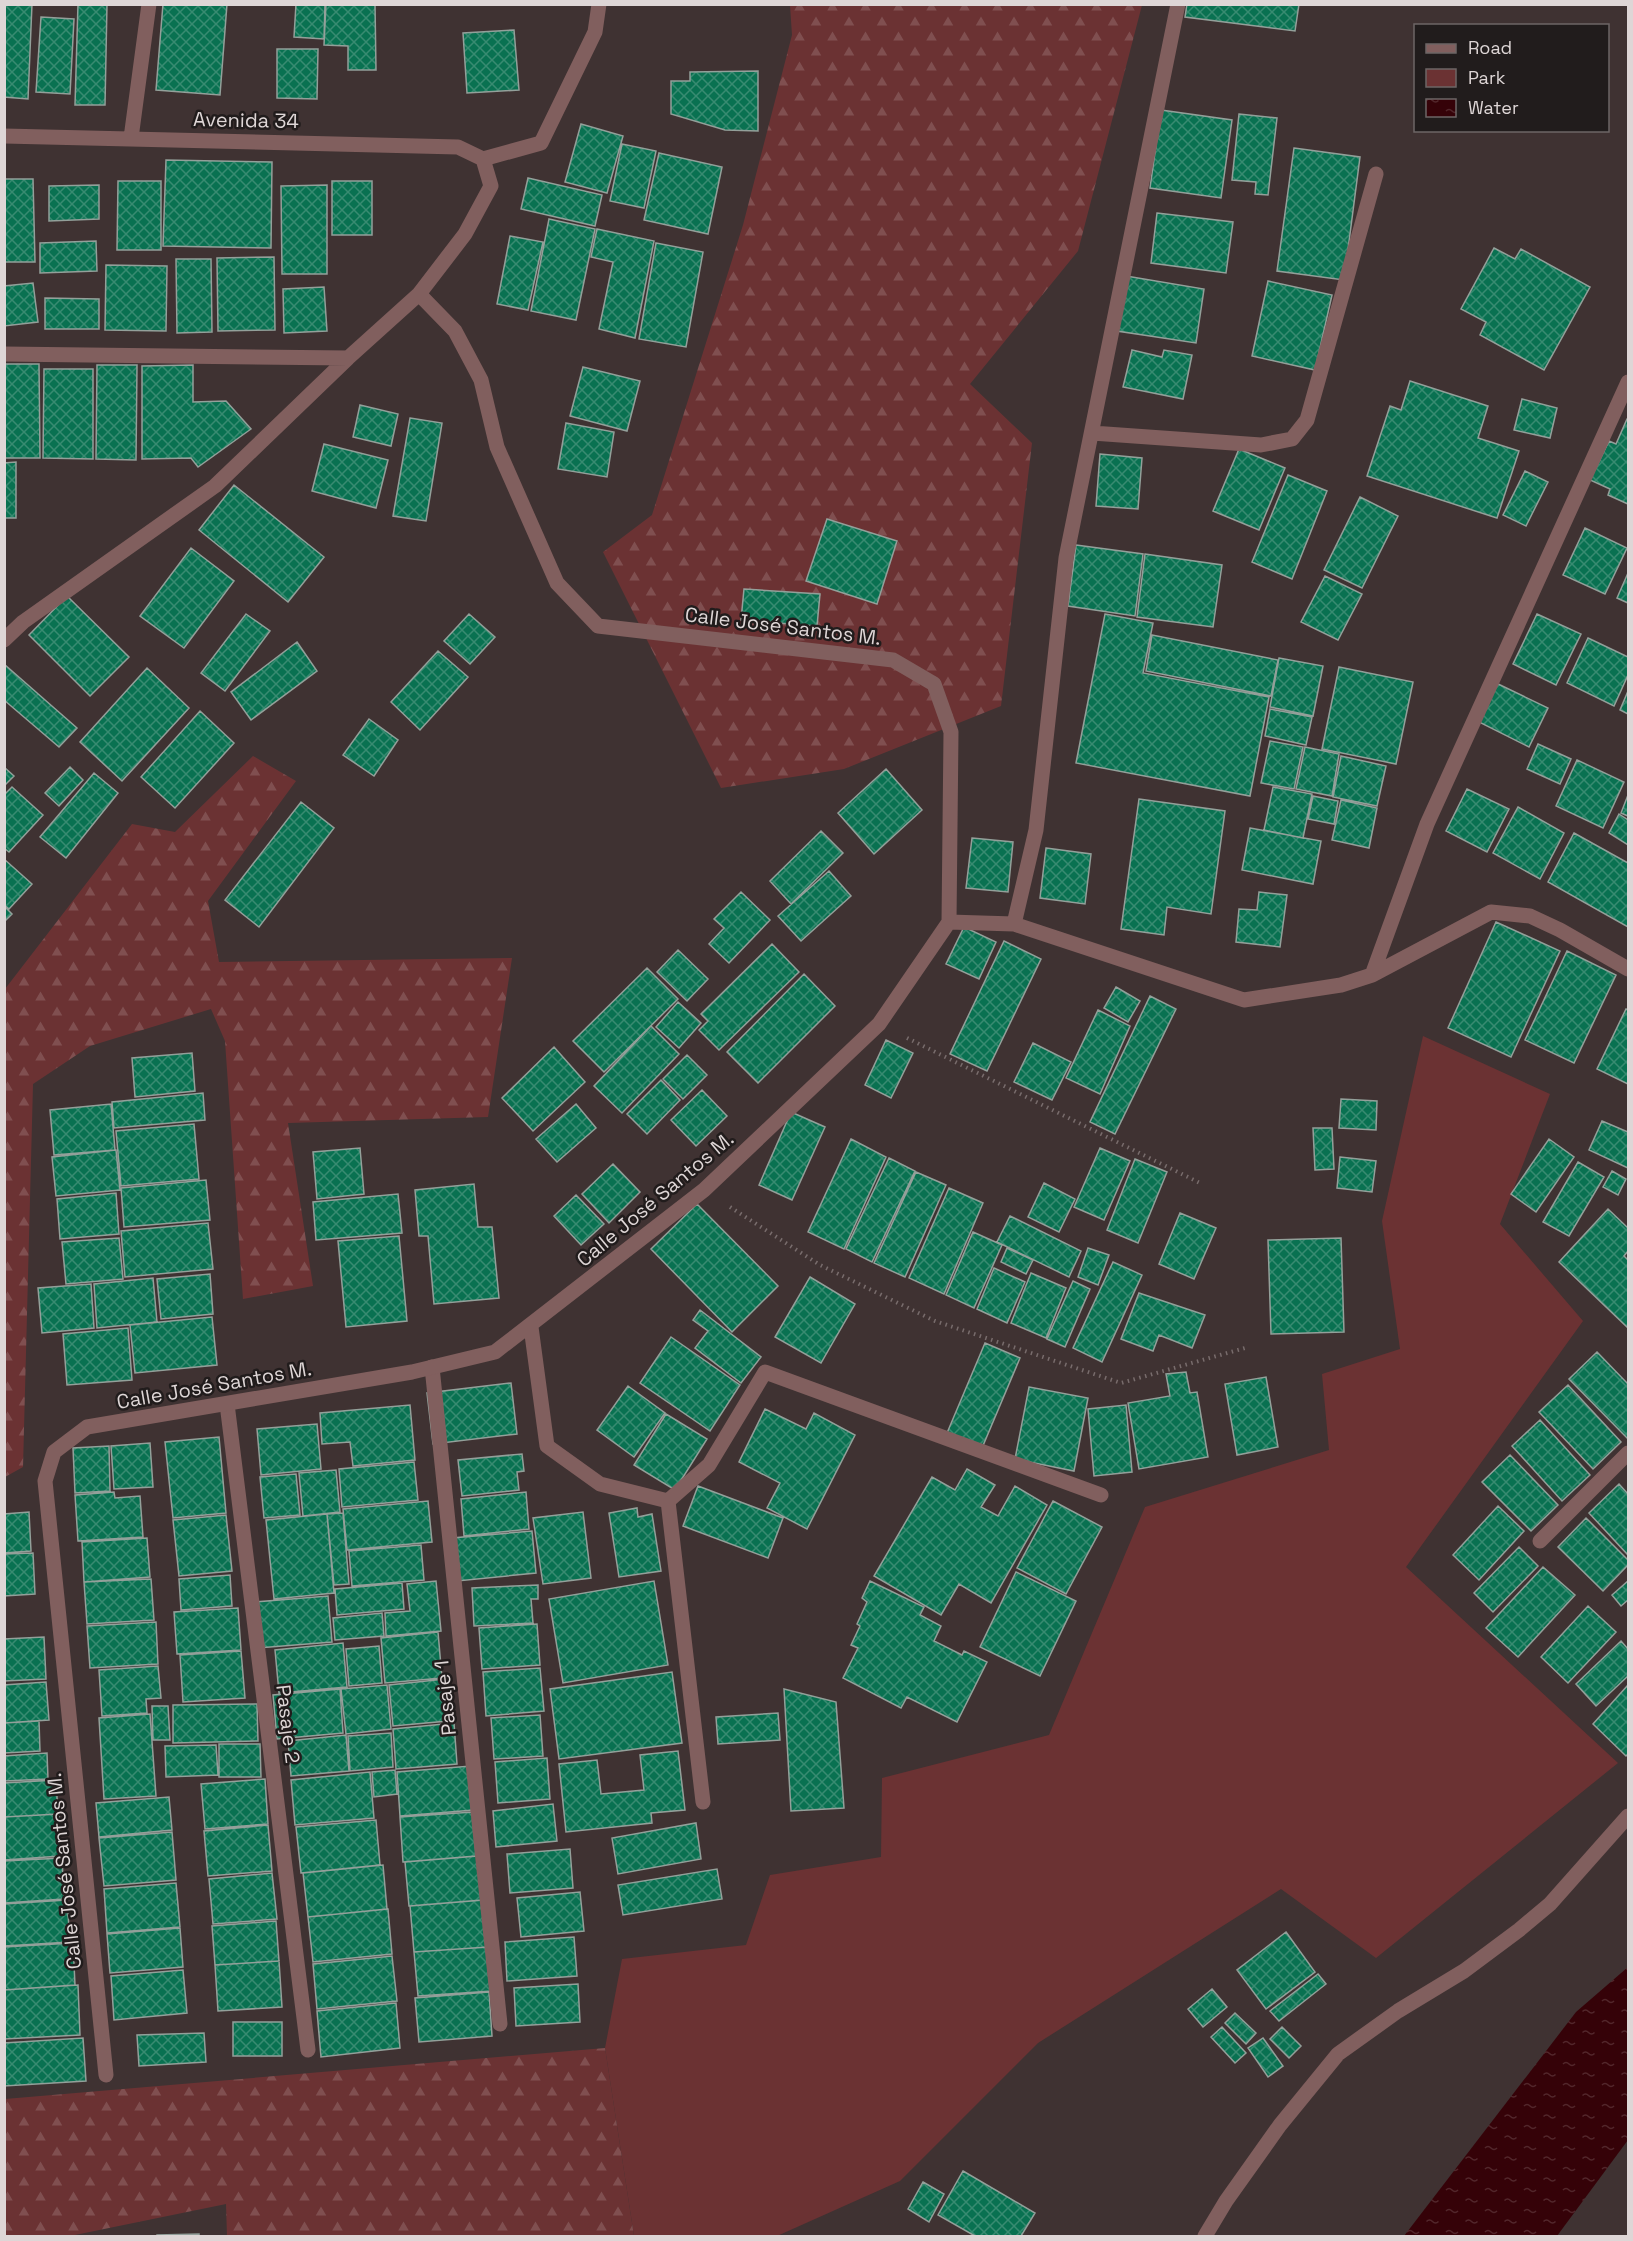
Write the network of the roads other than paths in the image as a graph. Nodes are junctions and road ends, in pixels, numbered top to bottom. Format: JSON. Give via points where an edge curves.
{"nodes":[{"id":1,"x":149,"y":4,"type":"edge"},
{"id":2,"x":599,"y":4,"type":"edge"},
{"id":3,"x":1178,"y":4,"type":"edge"},
{"id":4,"x":4,"y":135,"type":"edge"},
{"id":5,"x":131,"y":138,"type":"junction"},
{"id":6,"x":483,"y":159,"type":"junction"},
{"id":7,"x":1376,"y":174,"type":"dead end"},
{"id":8,"x":419,"y":294,"type":"junction"},
{"id":9,"x":4,"y":354,"type":"edge"},
{"id":10,"x":348,"y":358,"type":"junction"},
{"id":11,"x":1629,"y":382,"type":"edge"},
{"id":12,"x":1092,"y":433,"type":"junction"},
{"id":13,"x":4,"y":640,"type":"edge"},
{"id":14,"x":949,"y":922,"type":"junction"},
{"id":15,"x":1014,"y":924,"type":"junction"},
{"id":16,"x":1629,"y":969,"type":"edge"},
{"id":17,"x":1372,"y":975,"type":"junction"},
{"id":18,"x":531,"y":1327,"type":"junction"},
{"id":19,"x":432,"y":1367,"type":"junction"},
{"id":20,"x":227,"y":1404,"type":"junction"},
{"id":21,"x":1629,"y":1454,"type":"edge"},
{"id":22,"x":1101,"y":1495,"type":"dead end"},
{"id":23,"x":668,"y":1501,"type":"junction"},
{"id":24,"x":1540,"y":1541,"type":"dead end"},
{"id":25,"x":703,"y":1802,"type":"dead end"},
{"id":26,"x":1629,"y":1816,"type":"edge"},
{"id":27,"x":500,"y":2024,"type":"dead end"},
{"id":28,"x":308,"y":2050,"type":"dead end"},
{"id":29,"x":106,"y":2075,"type":"dead end"},
{"id":30,"x":1205,"y":2236,"type":"edge"}],
"edges":[{"from":1,"to":5,"type":"street"},
{"from":2,"to":6,"type":"street","via":[[595,32],[541,143]]},
{"from":3,"to":12,"type":"street"},
{"from":4,"to":5,"type":"street","name":"Avenida 34"},
{"from":5,"to":6,"type":"street","name":"Avenida 34","via":[[458,147]]},
{"from":6,"to":8,"type":"street","via":[[491,186],[465,234]]},
{"from":7,"to":12,"type":"street","via":[[1307,420],[1292,439],[1261,445]]},
{"from":8,"to":10,"type":"street"},
{"from":8,"to":14,"type":"street","name":"Calle José Santos M.","via":[[455,331],[481,380],[498,447],[557,583],[598,626],[893,660],[934,684],[951,732]]},
{"from":9,"to":10,"type":"street"},
{"from":10,"to":13,"type":"street","via":[[215,486],[23,622]]},
{"from":11,"to":17,"type":"street","via":[[1427,824]]},
{"from":12,"to":15,"type":"street","via":[[1066,558],[1036,831]]},
{"from":14,"to":15,"type":"street"},
{"from":14,"to":18,"type":"street","name":"Calle José Santos M.","via":[[879,1024],[704,1190]]},
{"from":15,"to":17,"type":"street","via":[[1244,1000],[1341,985]]},
{"from":16,"to":17,"type":"street","via":[[1530,916],[1491,912]]},
{"from":18,"to":19,"type":"street","name":"Calle José Santos M.","via":[[495,1352]]},
{"from":18,"to":23,"type":"street","via":[[547,1446],[600,1484]]},
{"from":19,"to":20,"type":"street","name":"Calle José Santos M."},
{"from":19,"to":27,"type":"street","name":"Pasaje 1"},
{"from":20,"to":28,"type":"street","name":"Pasaje 2"},
{"from":20,"to":29,"type":"street","name":"Calle José Santos M.","via":[[87,1427],[54,1452],[45,1481]]},
{"from":21,"to":24,"type":"street"},
{"from":22,"to":23,"type":"street","via":[[765,1372],[709,1465]]},
{"from":23,"to":25,"type":"street"},
{"from":26,"to":30,"type":"street","via":[[1550,1904],[1519,1930],[1338,2054],[1280,2125]]}]}
